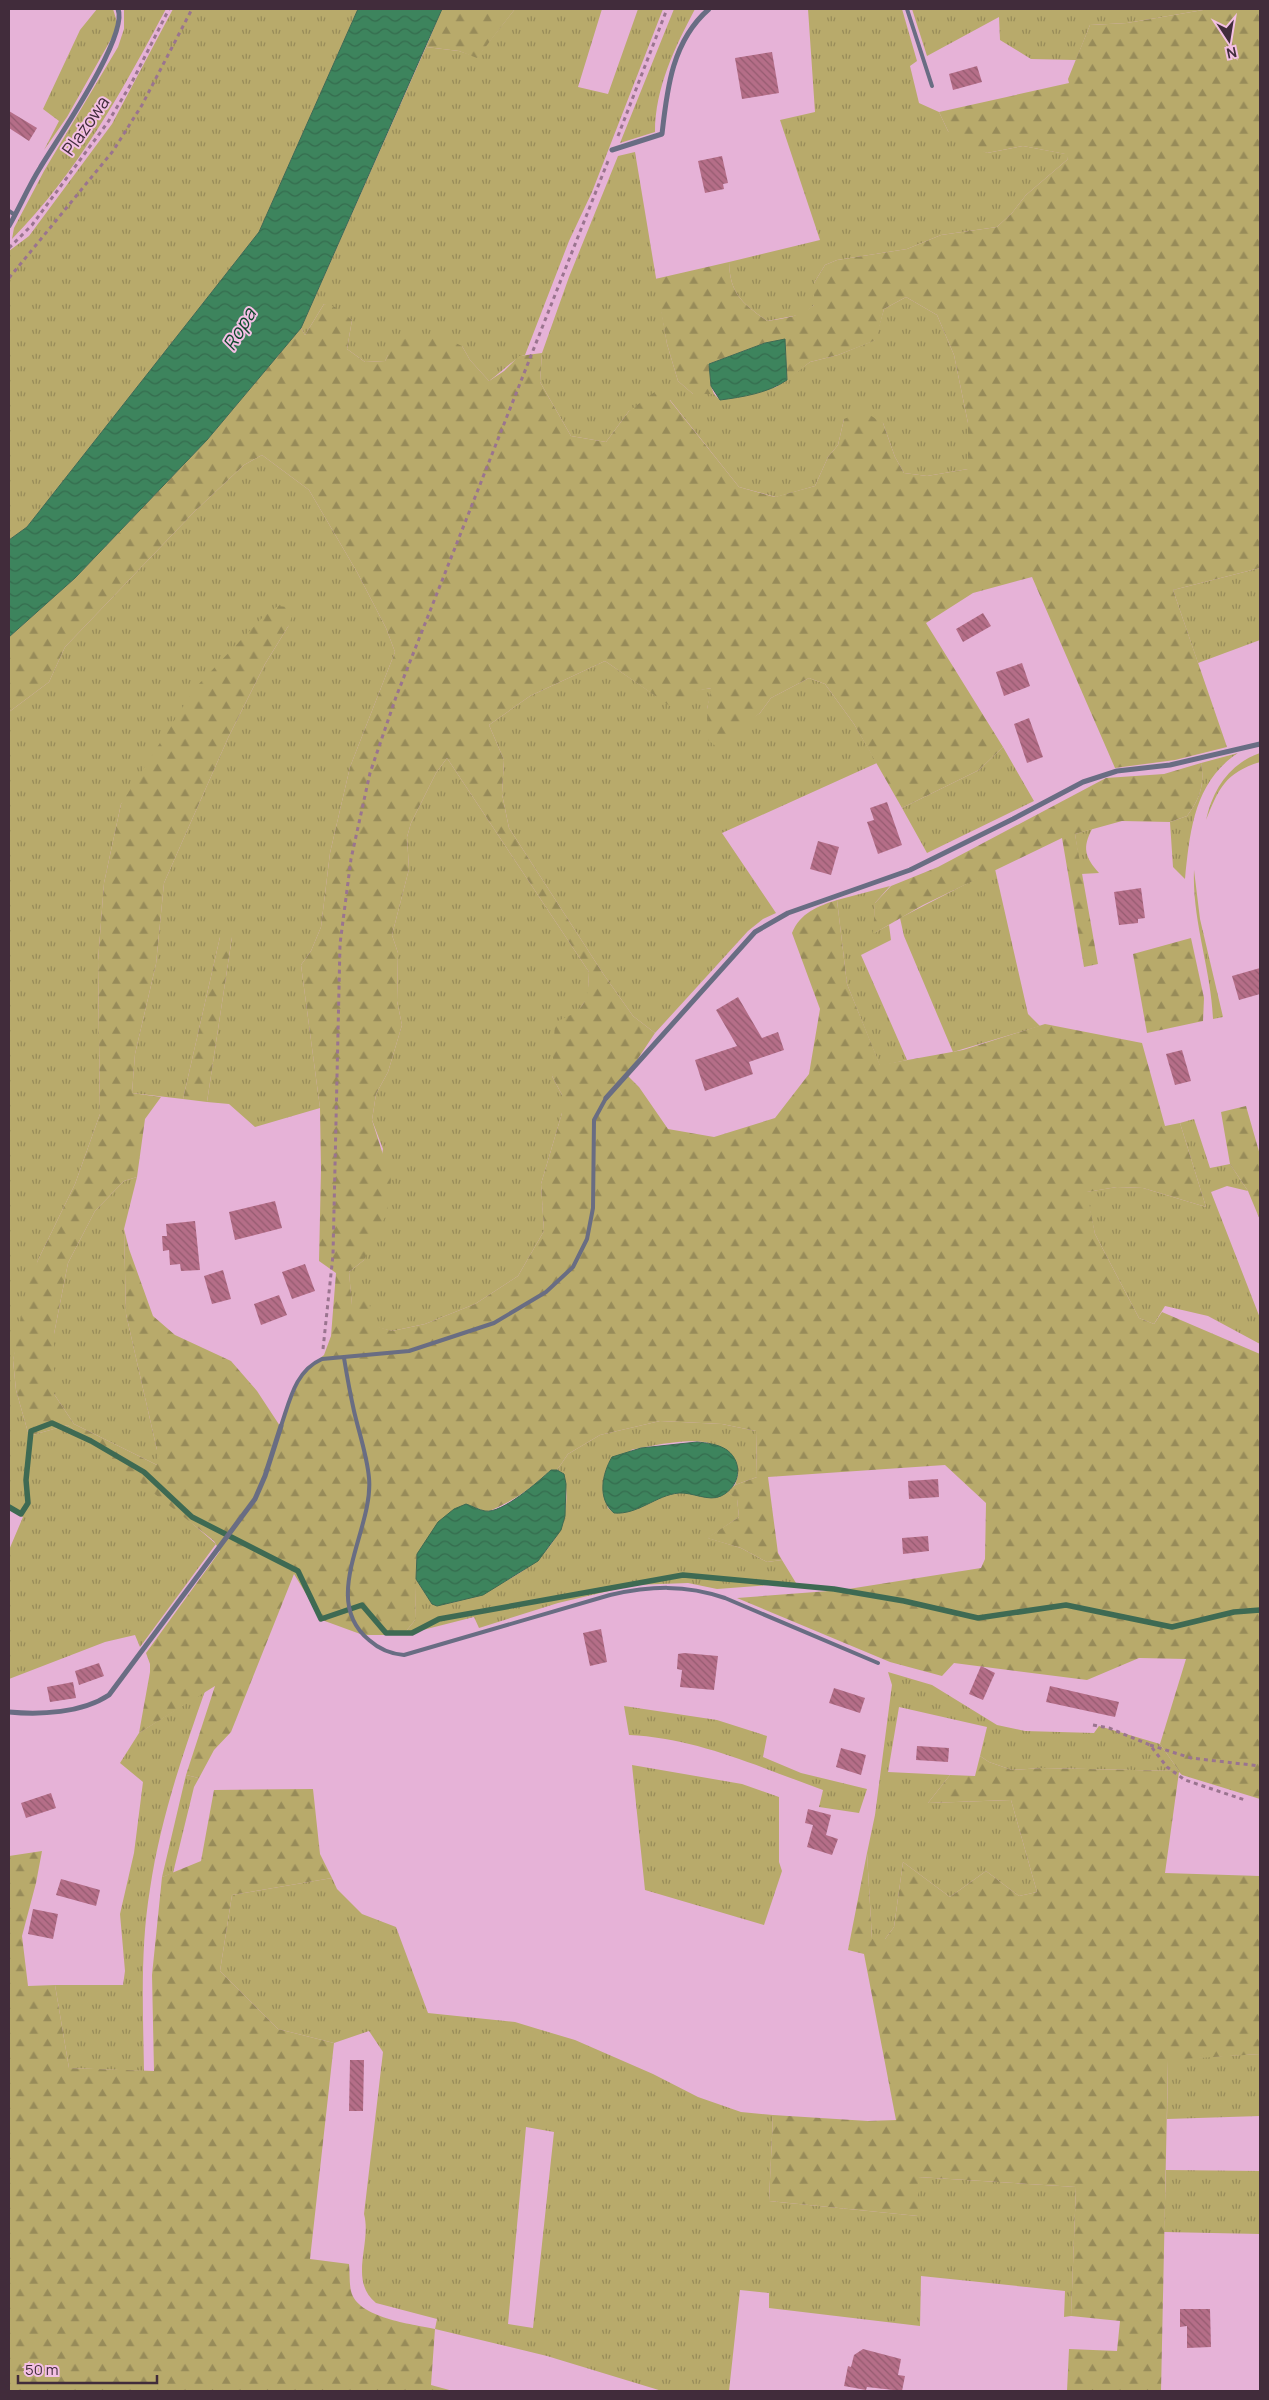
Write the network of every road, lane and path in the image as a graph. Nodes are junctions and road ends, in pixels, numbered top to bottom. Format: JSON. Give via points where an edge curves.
{"nodes":[{"id":1,"x":118,"y":9,"type":"edge"},
{"id":2,"x":169,"y":9,"type":"edge"},
{"id":3,"x":192,"y":9,"type":"edge"},
{"id":4,"x":668,"y":9,"type":"edge"},
{"id":5,"x":709,"y":9,"type":"edge"},
{"id":6,"x":907,"y":9,"type":"edge"},
{"id":7,"x":932,"y":86,"type":"dead end"},
{"id":8,"x":612,"y":150,"type":"junction"},
{"id":9,"x":9,"y":211,"type":"edge"},
{"id":10,"x":15,"y":215,"type":"junction"},
{"id":11,"x":9,"y":226,"type":"edge"},
{"id":12,"x":9,"y":248,"type":"edge"},
{"id":13,"x":9,"y":278,"type":"edge"},
{"id":14,"x":1260,"y":744,"type":"edge"},
{"id":15,"x":606,"y":1098,"type":"joint"},
{"id":16,"x":344,"y":1358,"type":"junction"},
{"id":17,"x":322,"y":1360,"type":"junction"},
{"id":18,"x":281,"y":1426,"type":"joint"},
{"id":19,"x":878,"y":1663,"type":"dead end"},
{"id":20,"x":9,"y":1712,"type":"edge"},
{"id":21,"x":1093,"y":1725,"type":"dead end"},
{"id":22,"x":1150,"y":1745,"type":"junction"},
{"id":23,"x":1260,"y":1766,"type":"edge"},
{"id":24,"x":1245,"y":1800,"type":"dead end"}],
"edges":[{"from":1,"to":10,"type":"street","name":"Plażowa","via":[[118,29],[107,56],[38,170]]},
{"from":2,"to":12,"type":"path","name":"Plażowa","via":[[108,122],[32,225]]},
{"from":3,"to":13,"type":"path","via":[[142,105],[113,151]]},
{"from":4,"to":8,"type":"path"},
{"from":5,"to":8,"type":"street","via":[[698,18],[683,42],[668,80],[662,134]]},
{"from":6,"to":7,"type":"lane"},
{"from":8,"to":17,"type":"path","via":[[400,688],[370,773],[351,859],[340,944],[333,1255]]},
{"from":9,"to":10,"type":"lane"},
{"from":10,"to":11,"type":"street","name":"Plażowa"},
{"from":14,"to":15,"type":"street","via":[[1170,764],[1117,771],[1083,782],[910,870],[788,913],[756,932]]},
{"from":15,"to":16,"type":"lane","via":[[594,1120],[593,1208],[587,1239],[573,1266],[546,1292],[494,1323],[409,1351]]},
{"from":16,"to":17,"type":"lane"},
{"from":16,"to":19,"type":"lane","via":[[370,1493],[350,1574],[348,1598],[356,1627],[373,1643],[393,1654],[404,1655],[610,1595],[637,1589],[677,1587],[702,1590],[725,1598]]},
{"from":17,"to":18,"type":"lane","via":[[299,1377]]},
{"from":18,"to":20,"type":"street","via":[[260,1489],[109,1695],[74,1709]]},
{"from":21,"to":22,"type":"path"},
{"from":22,"to":23,"type":"path","via":[[1191,1758]]},
{"from":22,"to":24,"type":"path","via":[[1175,1775]]}]}
